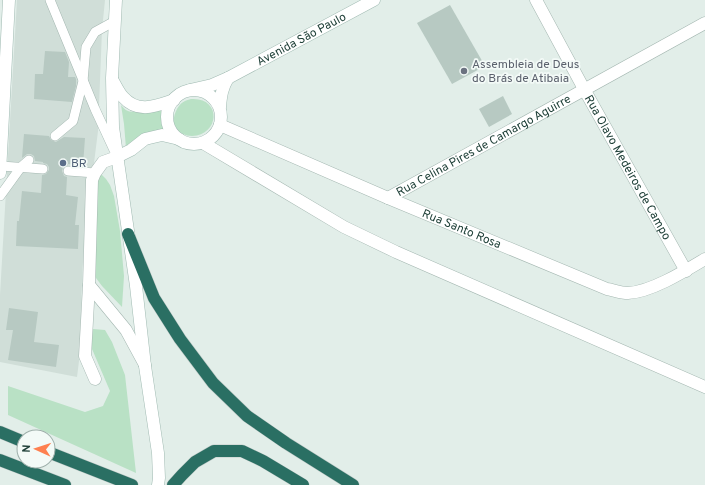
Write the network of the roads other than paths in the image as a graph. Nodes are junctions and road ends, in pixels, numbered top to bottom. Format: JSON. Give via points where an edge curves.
{"nodes":[{"id":1,"x":9,"y":0,"type":"edge"},
{"id":2,"x":50,"y":0,"type":"edge"},
{"id":3,"x":116,"y":0,"type":"edge"},
{"id":4,"x":374,"y":0,"type":"edge"},
{"id":5,"x":536,"y":0,"type":"edge"},
{"id":6,"x":115,"y":21,"type":"junction"},
{"id":7,"x":705,"y":23,"type":"edge"},
{"id":8,"x":112,"y":78,"type":"junction"},
{"id":9,"x":228,"y":78,"type":"junction"},
{"id":10,"x":83,"y":80,"type":"junction"},
{"id":11,"x":584,"y":89,"type":"junction"},
{"id":12,"x":190,"y":90,"type":"junction"},
{"id":13,"x":174,"y":100,"type":"junction"},
{"id":14,"x":220,"y":107,"type":"junction"},
{"id":15,"x":220,"y":125,"type":"junction"},
{"id":16,"x":55,"y":136,"type":"dead end"},
{"id":17,"x":179,"y":139,"type":"junction"},
{"id":18,"x":203,"y":143,"type":"junction"},
{"id":19,"x":117,"y":157,"type":"junction"},
{"id":20,"x":29,"y":160,"type":"dead end"},
{"id":21,"x":21,"y":167,"type":"junction"},
{"id":22,"x":0,"y":169,"type":"edge"},
{"id":23,"x":43,"y":169,"type":"dead end"},
{"id":24,"x":68,"y":172,"type":"dead end"},
{"id":25,"x":95,"y":173,"type":"junction"},
{"id":26,"x":0,"y":196,"type":"edge"},
{"id":27,"x":388,"y":198,"type":"junction"},
{"id":28,"x":128,"y":234,"type":"junction"},
{"id":29,"x":705,"y":259,"type":"edge"},
{"id":30,"x":686,"y":271,"type":"junction"},
{"id":31,"x":89,"y":285,"type":"junction"},
{"id":32,"x":145,"y":366,"type":"junction"},
{"id":33,"x":95,"y":379,"type":"dead end"},
{"id":34,"x":705,"y":387,"type":"edge"},
{"id":35,"x":0,"y":432,"type":"edge"},
{"id":36,"x":16,"y":439,"type":"edge"},
{"id":37,"x":56,"y":455,"type":"edge"},
{"id":38,"x":5,"y":462,"type":"edge"},
{"id":39,"x":65,"y":485,"type":"edge"},
{"id":40,"x":132,"y":485,"type":"edge"},
{"id":41,"x":158,"y":485,"type":"edge"},
{"id":42,"x":173,"y":485,"type":"edge"},
{"id":43,"x":303,"y":485,"type":"edge"},
{"id":44,"x":353,"y":485,"type":"edge"}],
"edges":[{"from":1,"to":22,"type":"street"},
{"from":2,"to":10,"type":"lane"},
{"from":3,"to":6,"type":"street"},
{"from":4,"to":9,"type":"street","name":"Avenida São Paulo"},
{"from":5,"to":11,"type":"street","name":"Rua Olavo Medeiros de Campo"},
{"from":6,"to":8,"type":"street"},
{"from":6,"to":10,"type":"lane","via":[[95,32],[86,47]]},
{"from":7,"to":11,"type":"street","name":"Rua Celina Pires de Camargo Aguirre"},
{"from":8,"to":13,"type":"street","via":[[122,97],[132,106],[146,108]]},
{"from":8,"to":19,"type":"street","via":[[113,127]]},
{"from":9,"to":12,"type":"street","name":"Avenida São Paulo"},
{"from":9,"to":14,"type":"street","via":[[223,87]]},
{"from":10,"to":16,"type":"lane","via":[[73,121]]},
{"from":10,"to":19,"type":"lane"},
{"from":11,"to":27,"type":"street","name":"Rua Celina Pires de Camargo Aguirre"},
{"from":11,"to":30,"type":"street","name":"Rua Olavo Medeiros de Campo"},
{"from":12,"to":13,"type":"street"},
{"from":12,"to":14,"type":"street","via":[[207,93]]},
{"from":13,"to":17,"type":"street","via":[[167,117],[169,126]]},
{"from":14,"to":15,"type":"street"},
{"from":15,"to":18,"type":"street","via":[[210,139]]},
{"from":15,"to":27,"type":"street","name":"Rua Santo Rosa"},
{"from":17,"to":18,"type":"street","via":[[186,143]]},
{"from":17,"to":19,"type":"street","via":[[162,135],[145,139]]},
{"from":18,"to":34,"type":"street","via":[[344,227]]},
{"from":19,"to":25,"type":"street","via":[[103,162]]},
{"from":19,"to":28,"type":"street"},
{"from":20,"to":21,"type":"lane"},
{"from":21,"to":22,"type":"lane"},
{"from":21,"to":23,"type":"lane"},
{"from":21,"to":26,"type":"lane"},
{"from":24,"to":25,"type":"lane"},
{"from":25,"to":31,"type":"street","via":[[92,180]]},
{"from":27,"to":30,"type":"street","name":"Rua Santo Rosa","via":[[606,289],[627,293],[648,290]]},
{"from":28,"to":32,"type":"street"},
{"from":28,"to":44,"type":"highway","via":[[154,298],[180,339],[213,383],[247,416]]},
{"from":29,"to":30,"type":"street","name":"Rua Santo Rosa"},
{"from":31,"to":32,"type":"street","via":[[126,330]]},
{"from":31,"to":33,"type":"street","via":[[85,356]]},
{"from":32,"to":41,"type":"street","via":[[158,453]]},
{"from":35,"to":36,"type":"highway"},
{"from":37,"to":40,"type":"highway"},
{"from":38,"to":39,"type":"highway"},
{"from":42,"to":43,"type":"highway","via":[[195,462],[214,452],[242,451]]}]}
